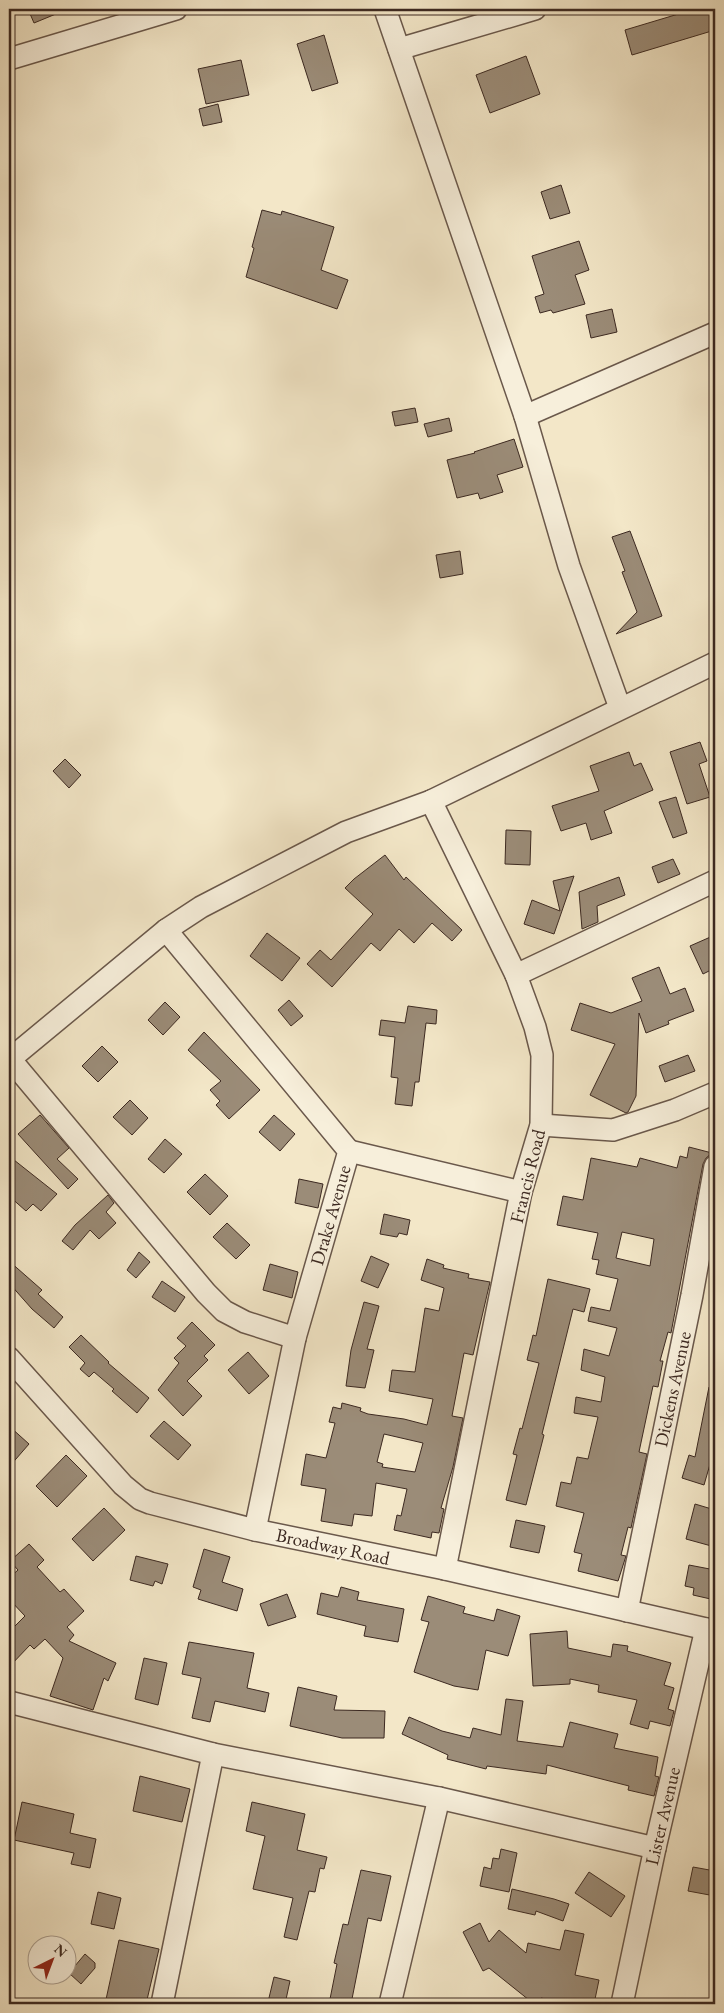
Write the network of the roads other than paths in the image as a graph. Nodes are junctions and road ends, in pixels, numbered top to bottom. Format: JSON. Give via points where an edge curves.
{"nodes":[{"id":1,"x":176,"y":9,"type":"edge"},
{"id":2,"x":385,"y":9,"type":"edge"},
{"id":3,"x":535,"y":9,"type":"edge"},
{"id":4,"x":399,"y":49,"type":"junction"},
{"id":5,"x":9,"y":59,"type":"edge"},
{"id":6,"x":715,"y":333,"type":"edge"},
{"id":7,"x":525,"y":416,"type":"junction"},
{"id":8,"x":715,"y":663,"type":"edge"},
{"id":9,"x":620,"y":708,"type":"junction"},
{"id":10,"x":431,"y":800,"type":"junction"},
{"id":11,"x":715,"y":882,"type":"edge"},
{"id":12,"x":166,"y":930,"type":"junction"},
{"id":13,"x":516,"y":975,"type":"junction"},
{"id":14,"x":10,"y":1060,"type":"edge"},
{"id":15,"x":715,"y":1093,"type":"edge"},
{"id":16,"x":542,"y":1125,"type":"junction"},
{"id":17,"x":348,"y":1150,"type":"junction"},
{"id":18,"x":715,"y":1166,"type":"edge"},
{"id":19,"x":521,"y":1192,"type":"junction"},
{"id":20,"x":295,"y":1338,"type":"junction"},
{"id":21,"x":9,"y":1358,"type":"edge"},
{"id":22,"x":255,"y":1530,"type":"junction"},
{"id":23,"x":445,"y":1569,"type":"junction"},
{"id":24,"x":627,"y":1611,"type":"junction"},
{"id":25,"x":710,"y":1630,"type":"edge"},
{"id":26,"x":9,"y":1702,"type":"edge"},
{"id":27,"x":213,"y":1754,"type":"junction"},
{"id":28,"x":439,"y":1798,"type":"junction"},
{"id":29,"x":655,"y":1848,"type":"junction"},
{"id":30,"x":162,"y":2004,"type":"edge"},
{"id":31,"x":390,"y":2004,"type":"edge"},
{"id":32,"x":622,"y":2004,"type":"edge"}],
"edges":[{"from":1,"to":5,"type":"street"},
{"from":2,"to":4,"type":"street"},
{"from":3,"to":4,"type":"street"},
{"from":4,"to":7,"type":"street"},
{"from":6,"to":7,"type":"street"},
{"from":7,"to":9,"type":"street","via":[[569,566]]},
{"from":8,"to":9,"type":"street"},
{"from":9,"to":10,"type":"street"},
{"from":10,"to":12,"type":"street","via":[[346,832],[210,903]]},
{"from":10,"to":13,"type":"street","name":"Francis Road"},
{"from":11,"to":13,"type":"street"},
{"from":12,"to":14,"type":"street"},
{"from":12,"to":17,"type":"street","name":"Drake Avenue"},
{"from":13,"to":16,"type":"street","name":"Francis Road","via":[[542,1055]]},
{"from":14,"to":20,"type":"street","via":[[224,1311],[245,1322]]},
{"from":15,"to":16,"type":"street","via":[[676,1110],[613,1130]]},
{"from":16,"to":19,"type":"street","name":"Francis Road"},
{"from":17,"to":19,"type":"street"},
{"from":17,"to":20,"type":"street","name":"Drake Avenue"},
{"from":18,"to":24,"type":"street","name":"Dickens Avenue"},
{"from":19,"to":23,"type":"street","name":"Francis Road"},
{"from":20,"to":22,"type":"street","name":"Drake Avenue"},
{"from":21,"to":22,"type":"street","name":"Broadway Road","via":[[131,1492],[150,1503]]},
{"from":22,"to":23,"type":"street","name":"Broadway Road"},
{"from":23,"to":24,"type":"street","name":"Broadway Road"},
{"from":24,"to":25,"type":"street","name":"Broadway Road"},
{"from":25,"to":29,"type":"street","name":"Lister Avenue"},
{"from":26,"to":27,"type":"street"},
{"from":27,"to":28,"type":"street"},
{"from":27,"to":30,"type":"street"},
{"from":28,"to":29,"type":"street"},
{"from":28,"to":31,"type":"street"},
{"from":29,"to":32,"type":"street","name":"Lister Avenue"}]}
